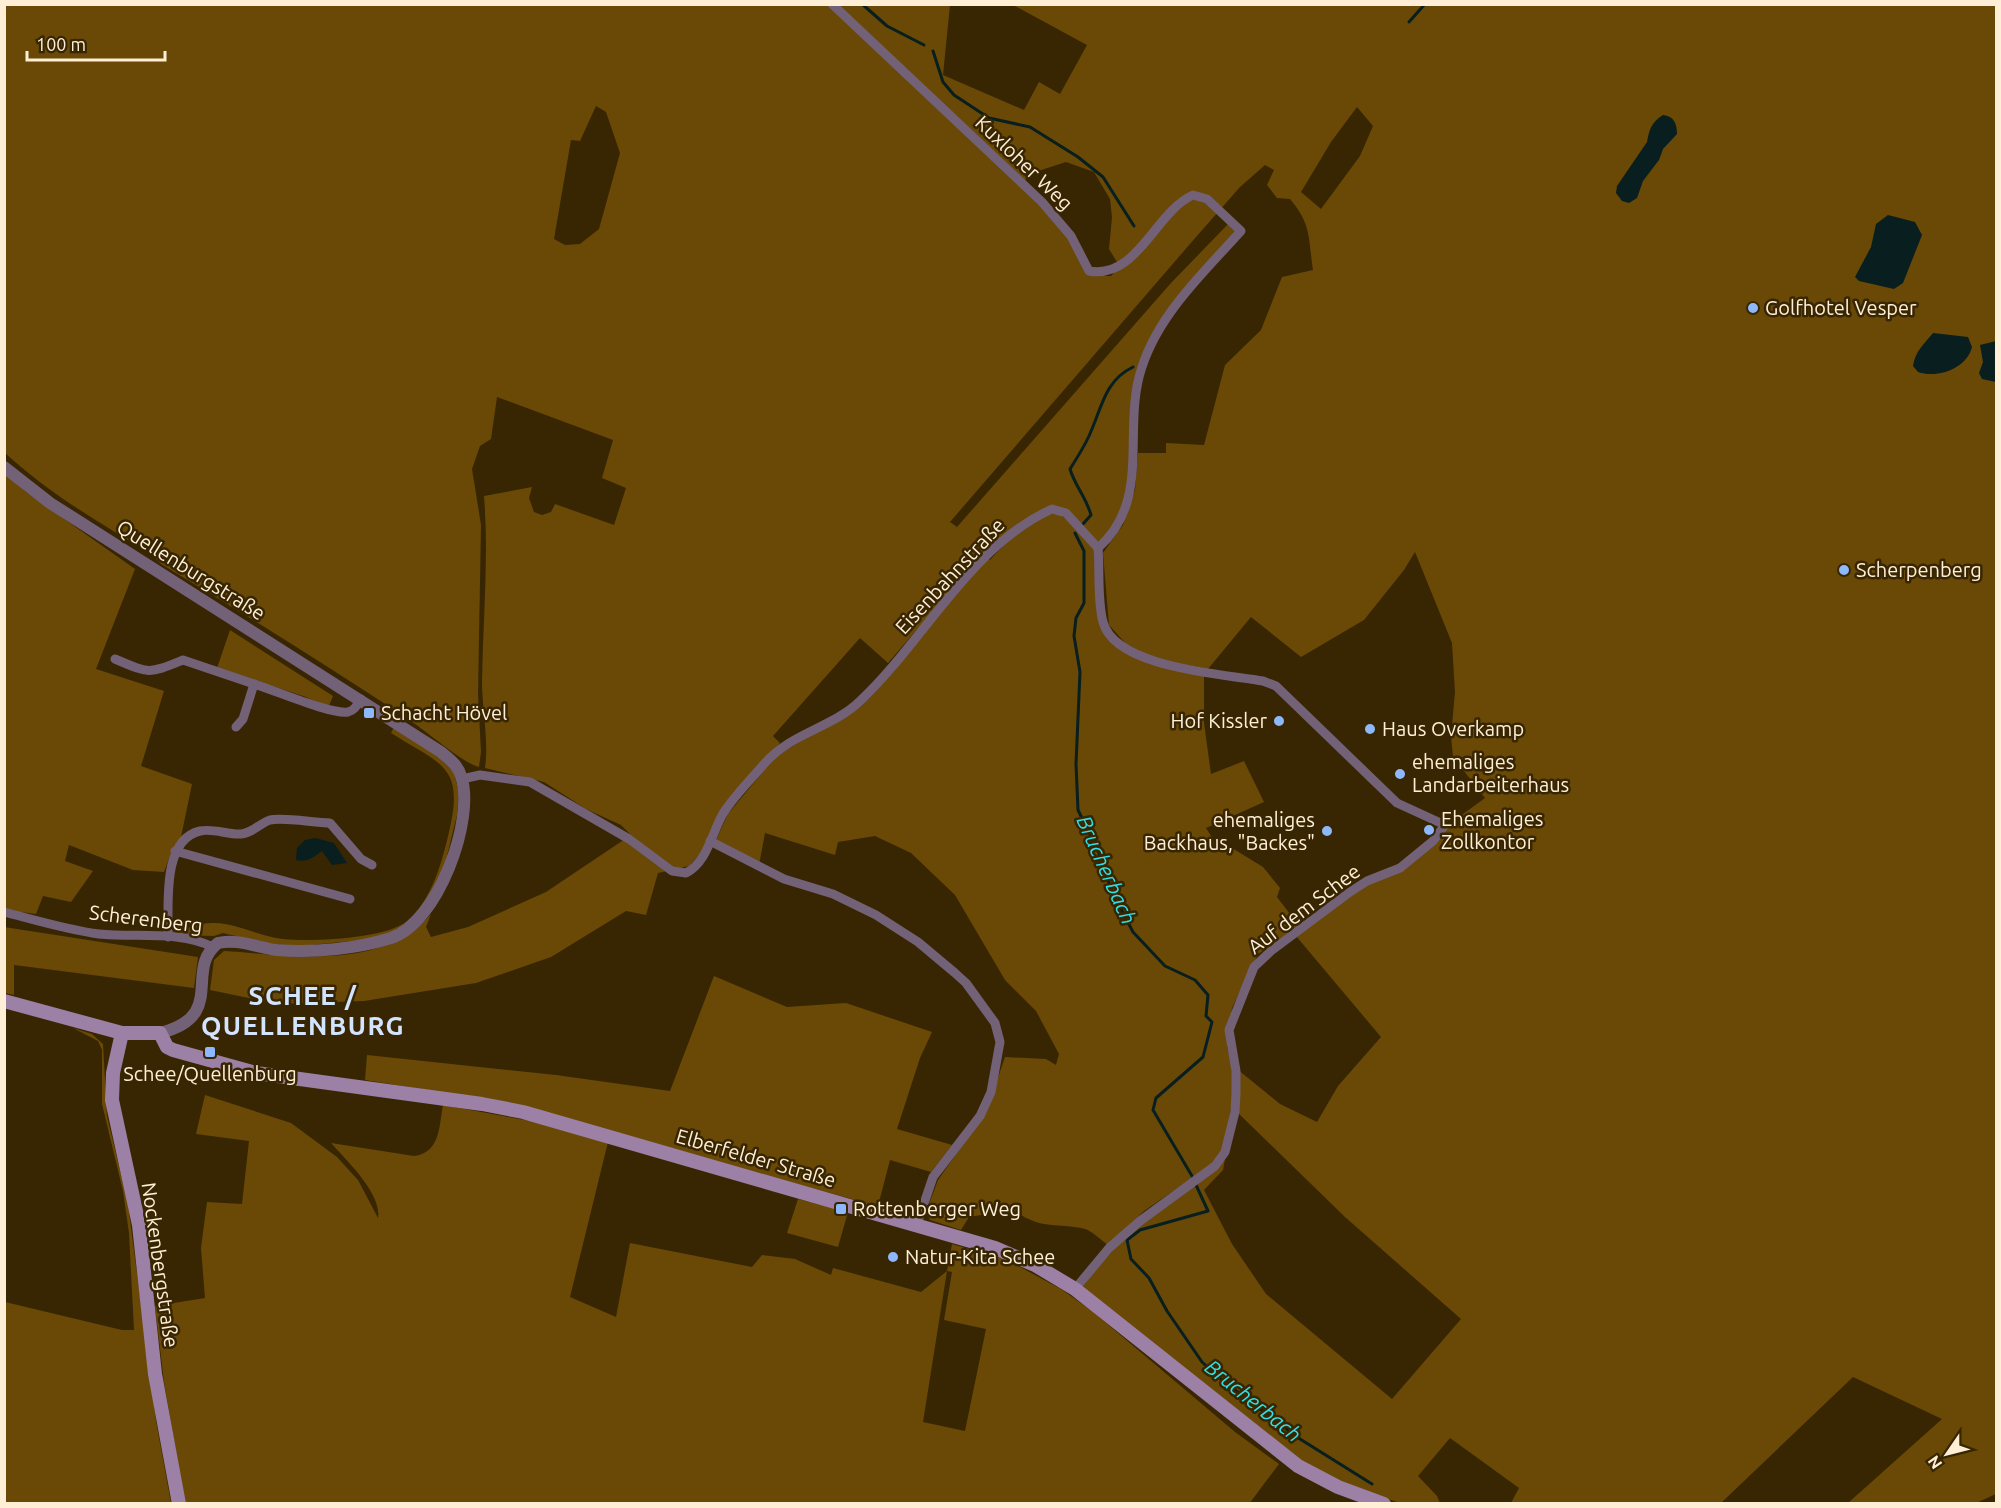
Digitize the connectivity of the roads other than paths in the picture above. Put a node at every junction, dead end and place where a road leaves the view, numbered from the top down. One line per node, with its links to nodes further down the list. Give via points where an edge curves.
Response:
1 (832, 4): 3 (street, Kuxloher Weg, via 1042,202 1071,236 1089,271 1101,273 1120,266 1176,205 1193,195 1207,199 1241,231 1160,326 1148,351 1139,376 1131,490 1120,524)
2 (4, 467): 6 (street, Quellenburgstraße, via 50,503)
3 (1098, 548): 9 (street, Eisenbahnstraße, via 1066,513 1052,509 1020,526 975,569 860,701 772,755 724,811); 20 (street, Auf dem Schee, via 1103,622 1116,641 1134,654 1156,661 1276,686 1397,803 1445,825 1433,841 1400,868 1350,892 1254,967 1229,1029 1236,1093 1225,1152 1215,1166 1109,1248)
4 (115, 659): 5 (street, via 147,672 183,660)
5 (254, 684): 6 (street, via 306,700 327,711 348,712); 7 (street, via 243,719)
6 (361, 699): 8 (street, Quellenburgstraße, via 441,752 454,764)
7 (236, 727)
8 (463, 785): 9 (street, via 480,775 530,782 629,839 672,872 692,870); 15 (street, via 459,832 447,873 428,909 403,933 368,944 311,950 278,950 229,941)
9 (710, 841): 19 (street, via 784,879 833,894 893,926 966,983 995,1023 1000,1042 991,1092 980,1116 933,1177)
10 (176, 851): 11 (street, via 180,842 200,831 241,834 270,820 330,824 361,859); 12 (street); 14 (street, via 171,872)
11 (372, 865)
12 (350, 899)
13 (4, 912): 14 (street, Scherenberg, via 97,934)
14 (168, 937): 15 (street, Scherenberg)
15 (213, 947): 18 (street, via 206,959 200,1003 190,1020)
16 (4, 1001): 17 (main road)
17 (123, 1033): 18 (main road); 21 (main road, Nockenbergstraße, via 114,1065 112,1100 139,1225 154,1374)
18 (160, 1033): 19 (main road, Elberfelder Straße, via 173,1050 245,1070 522,1112)
19 (917, 1224): 20 (main road, Elberfelder Straße, via 1009,1253)
20 (1075, 1289): 22 (main road, Elberfelder Straße, via 1298,1466 1338,1487)
21 (179, 1503)
22 (1384, 1503)

